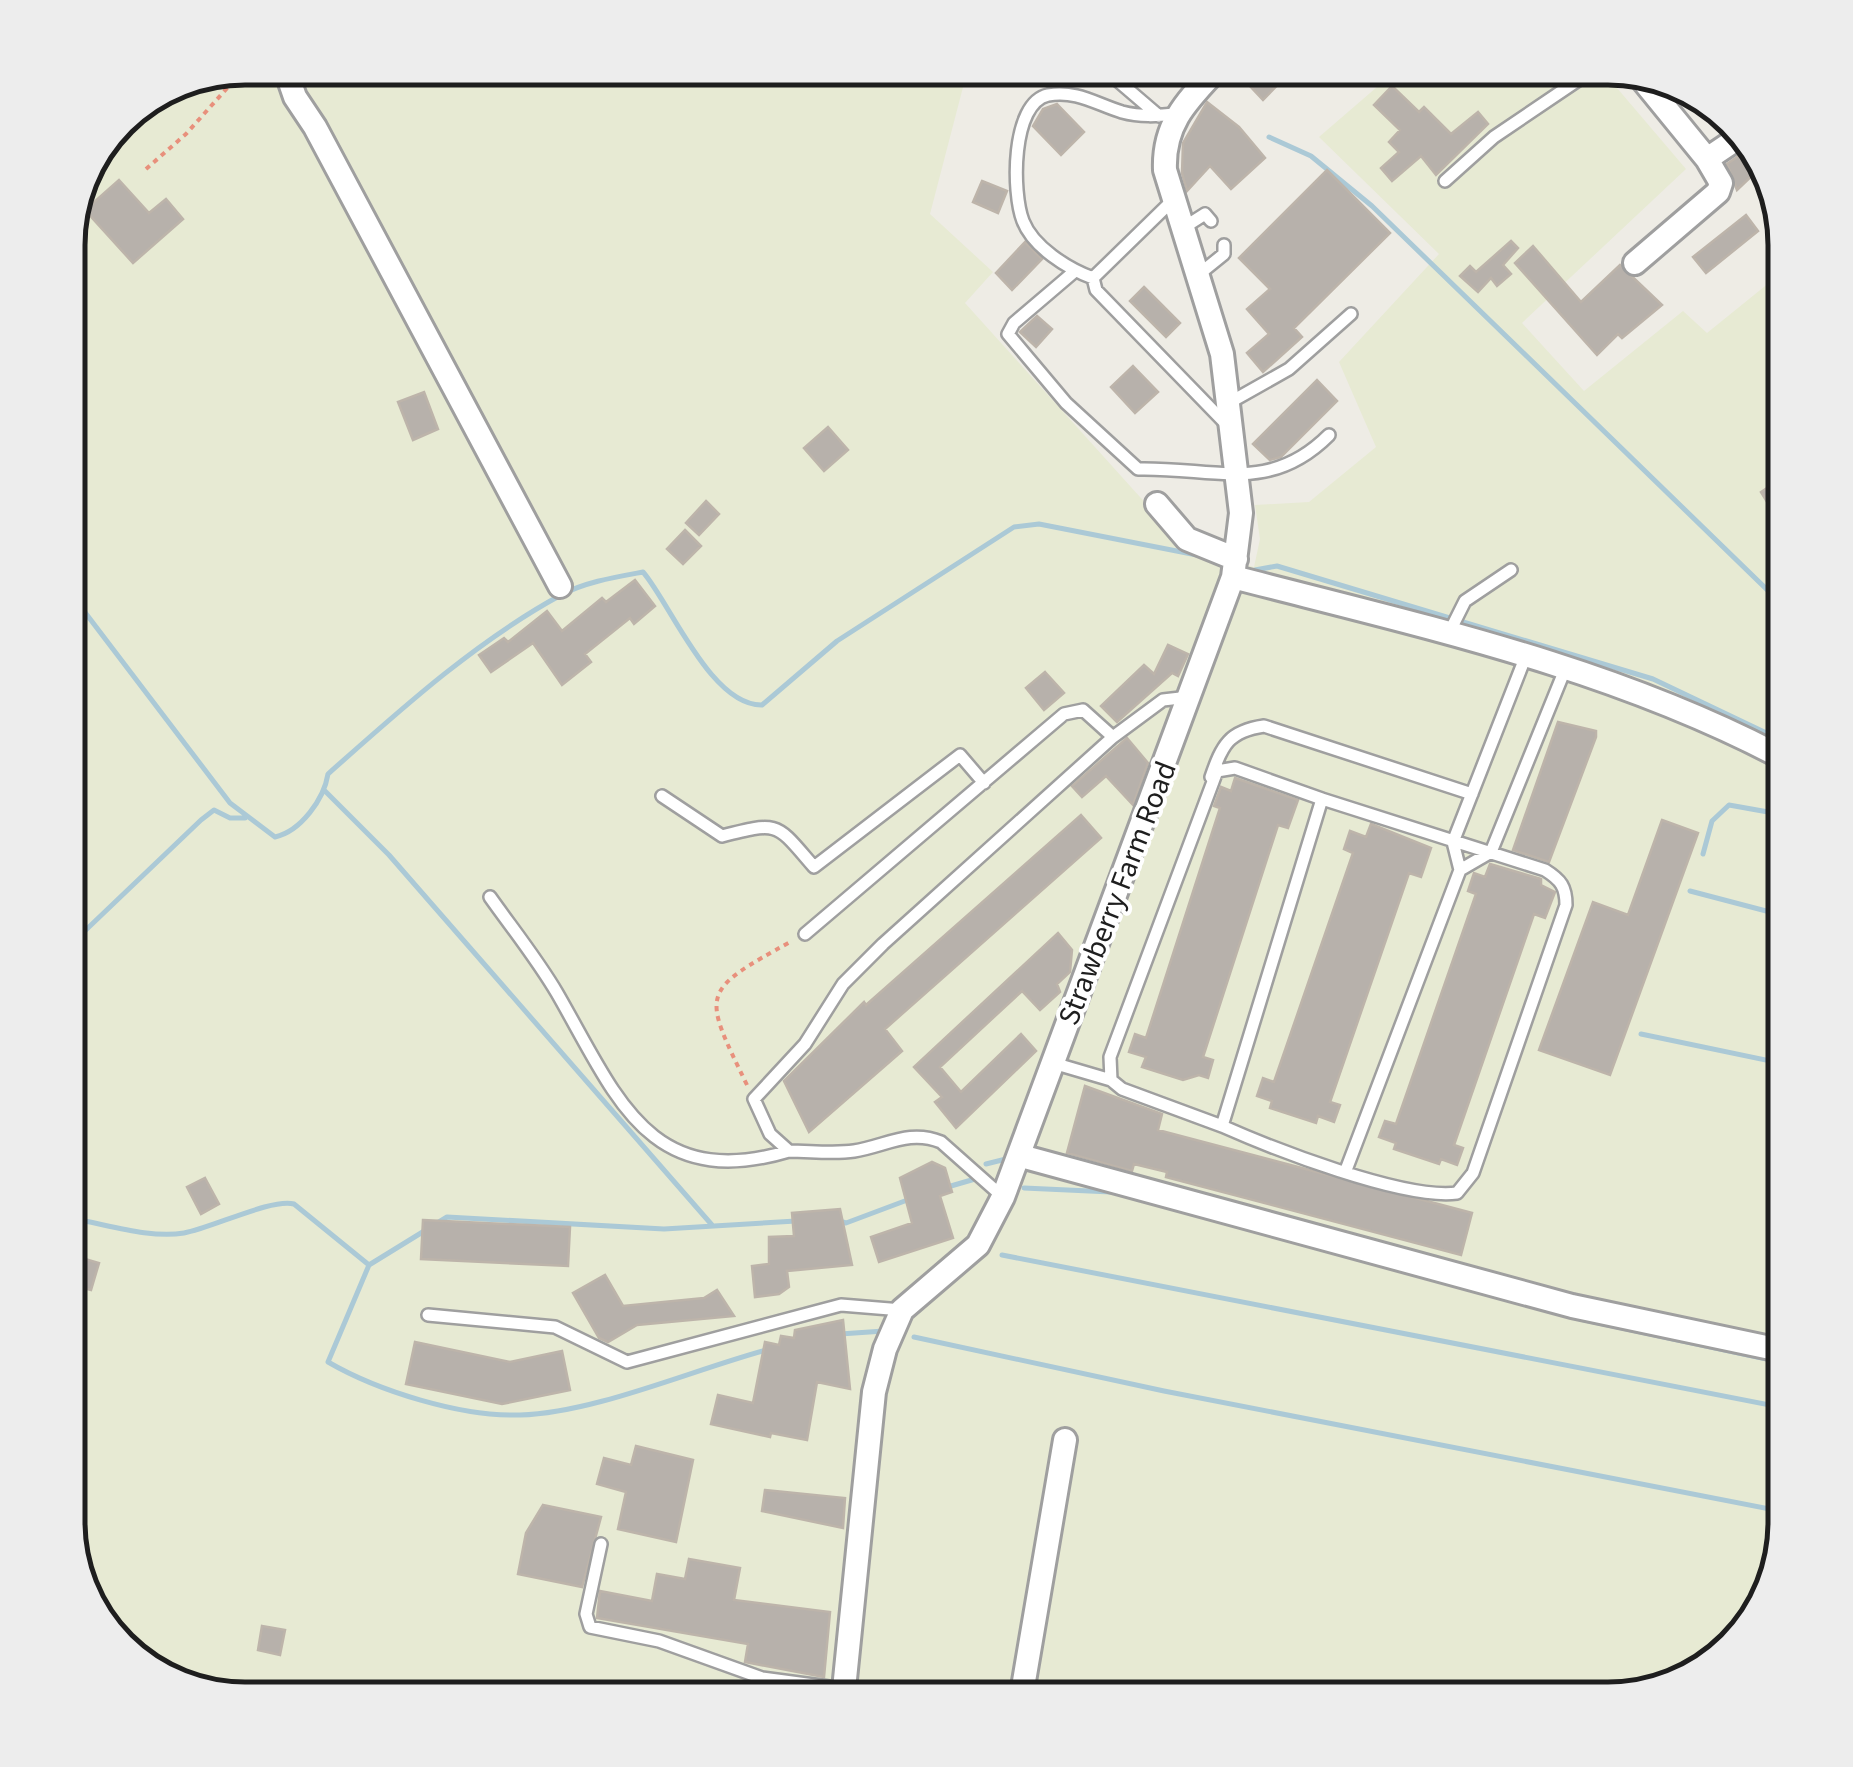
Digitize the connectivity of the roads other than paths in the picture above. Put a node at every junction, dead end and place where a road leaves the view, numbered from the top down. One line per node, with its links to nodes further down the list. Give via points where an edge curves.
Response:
1 (291, 85): 26 (street)
2 (1126, 85): 6 (lane)
3 (1200, 85): 6 (street)
4 (1571, 85): 9 (lane, via 1494,137)
5 (1652, 92): 8 (street)
6 (1167, 115): 10 (street, Strawberry Farm Road, via 1164,148); 15 (lane, via 1120,112 1075,94 1044,96 1030,108 1016,176 1023,221)
7 (1730, 143): 8 (street)
8 (1707, 159): 14 (street, via 1721,183 1718,192)
9 (1445, 182)
10 (1173, 200): 12 (street, Strawberry Farm Road); 17 (lane)
11 (1211, 221): 12 (lane, via 1196,216)
12 (1182, 228): 16 (street, Strawberry Farm Road)
13 (1224, 246): 16 (lane, via 1224,254)
14 (1635, 263)
15 (1075, 272): 17 (lane); 22 (lane, via 1014,323 1012,344 1138,468)
16 (1198, 275): 19 (street, Strawberry Farm Road, via 1222,354)
17 (1093, 278): 20 (lane, via 1096,290)
18 (1351, 314): 19 (lane, via 1289,368)
19 (1227, 404): 20 (street, Strawberry Farm Road)
20 (1230, 430): 22 (street, Strawberry Farm Road)
21 (1330, 435): 22 (lane, via 1307,457 1279,470)
22 (1238, 477): 24 (street, Strawberry Farm Road)
23 (1157, 504): 24 (street, via 1187,539)
24 (1235, 568): 27 (street); 30 (street, Strawberry Farm Road)
25 (1511, 570): 27 (lane, via 1465,601)
26 (560, 586)
27 (1454, 624): 28 (street)
28 (1527, 653): 29 (street); 35 (lane)
29 (1566, 667): 32 (street); 39 (lane)
30 (1193, 696): 31 (lane, via 1163,700); 43 (street, Strawberry Farm Road)
31 (1113, 737): 34 (lane, via 1082,710 1064,714); 46 (lane, via 843,984 806,1044 754,1099 770,1134)
32 (1768, 750)
33 (1210, 781): 35 (lane, via 1223,743 1240,730 1264,726); 37 (lane, via 1224,768 1235,768); 44 (lane, via 1110,1057)
34 (984, 783): 36 (lane, via 960,754 814,867 781,829 762,826 722,836); 42 (lane)
35 (1472, 794): 38 (lane)
36 (662, 796)
37 (1322, 798): 38 (lane); 45 (lane)
38 (1453, 842): 39 (lane); 40 (lane)
39 (1491, 852): 40 (lane); 48 (lane, via 1560,879 1566,905 1473,1173 1457,1192 1438,1195)
40 (1460, 870): 48 (lane)
41 (490, 897): 46 (lane, via 641,1128 687,1157 746,1164)
42 (805, 934)
43 (1053, 1063): 44 (lane); 47 (street, Strawberry Farm Road)
44 (1111, 1080): 45 (lane)
45 (1222, 1126): 48 (lane)
46 (789, 1151): 49 (lane, via 853,1152 894,1139 930,1138)
47 (1022, 1156): 49 (street, Strawberry Farm Road); 52 (street, via 1572,1306)
48 (1346, 1170)
49 (1003, 1198): 50 (street, Strawberry Farm Road, via 978,1245)
50 (902, 1310): 51 (lane, via 841,1306 627,1362 555,1327); 56 (street, Strawberry Farm Road, via 874,1392)
51 (428, 1315)
52 (1768, 1347)
53 (1065, 1440): 57 (street)
54 (601, 1544): 55 (lane, via 586,1614 590,1627 659,1641)
55 (782, 1682)
56 (845, 1682)
57 (1024, 1682)

